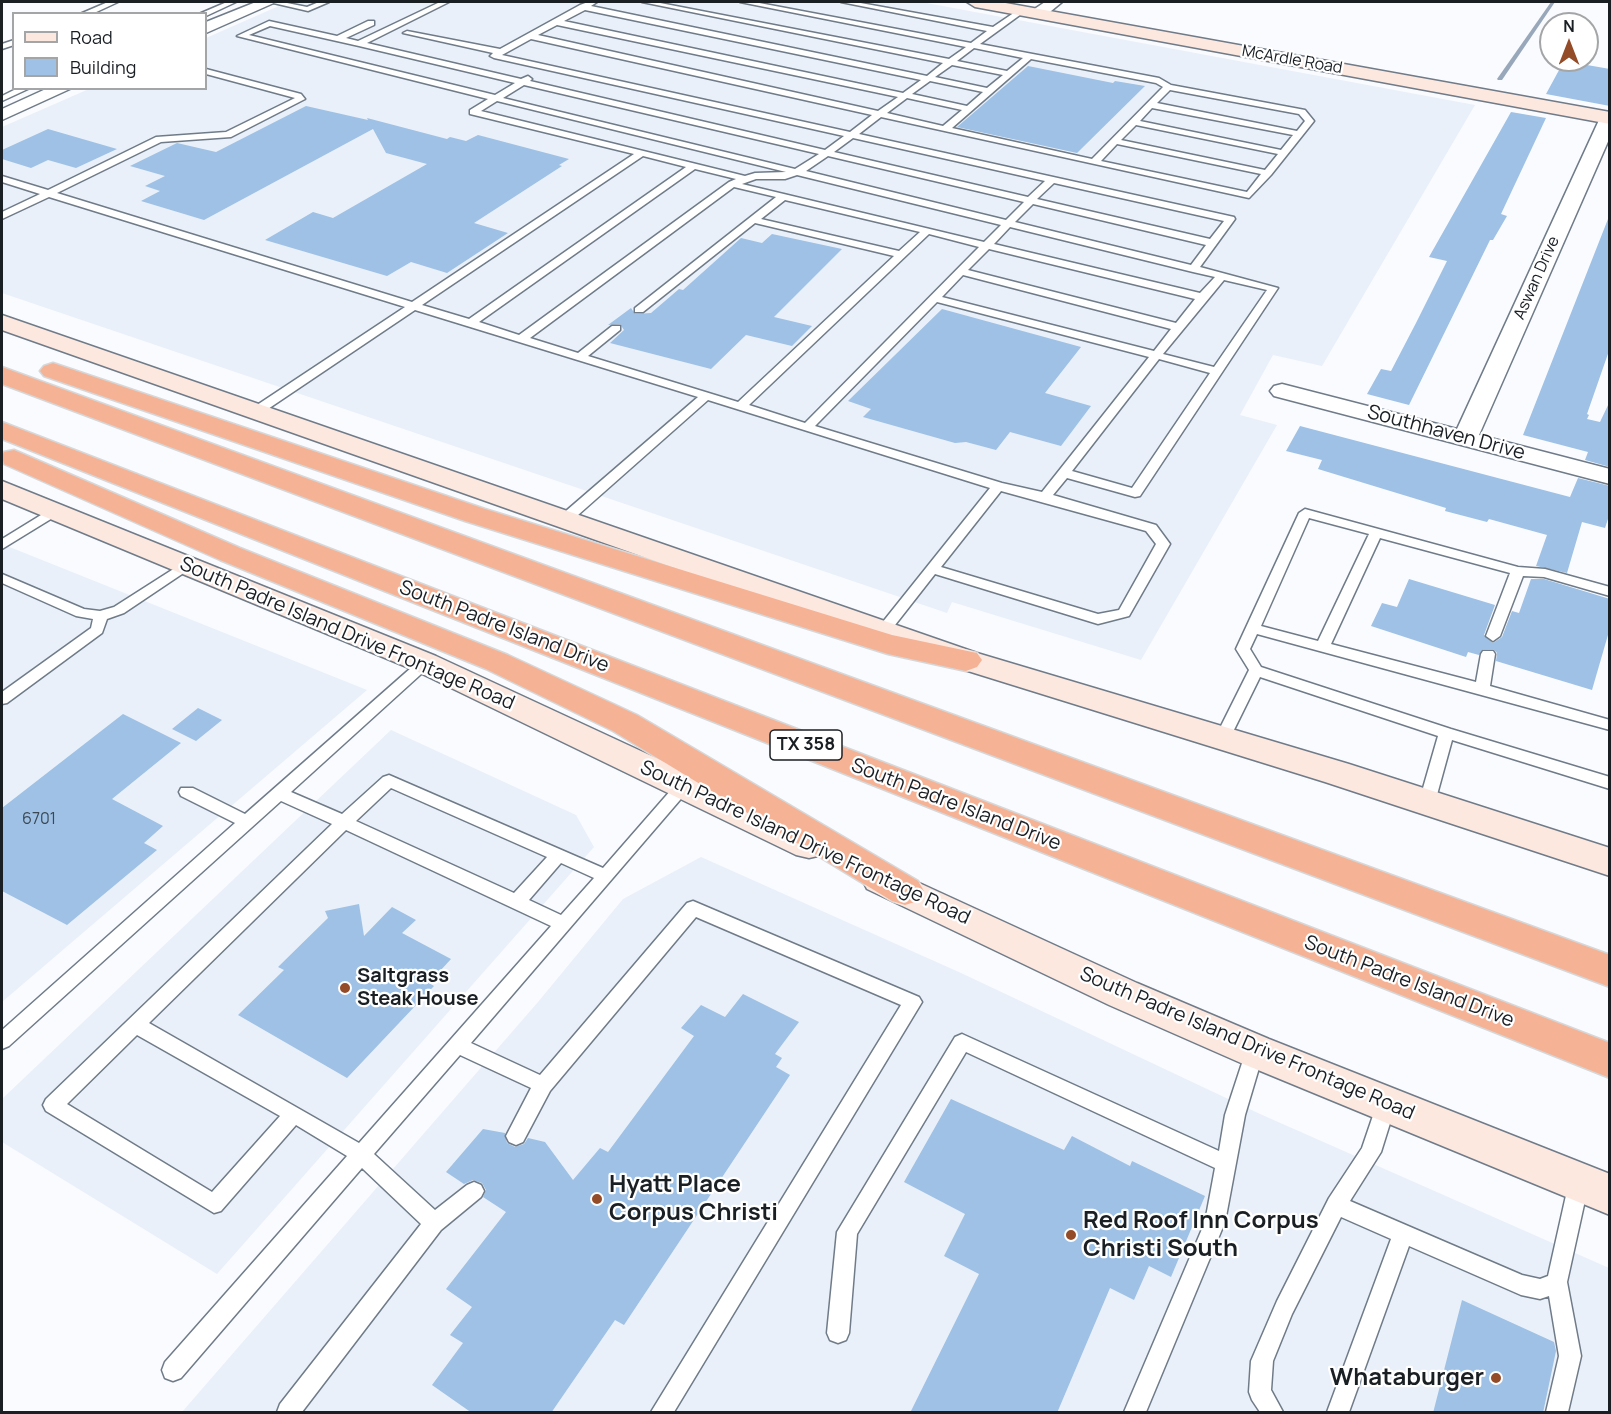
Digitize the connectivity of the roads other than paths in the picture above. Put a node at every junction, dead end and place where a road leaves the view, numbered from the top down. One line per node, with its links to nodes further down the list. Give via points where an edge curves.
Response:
1 (114, 2): 15 (lane)
2 (232, 2): 16 (lane)
3 (268, 2): 22 (street)
4 (273, 2): 14 (lane)
5 (325, 2): 14 (lane)
6 (445, 2): 23 (lane)
7 (593, 2): 13 (lane)
8 (646, 2): 32 (lane)
9 (744, 2): 29 (lane)
10 (845, 2): 24 (lane)
11 (975, 2): 17 (main road, McArdle Road)
12 (1054, 2): 17 (street)
13 (583, 7): 20 (lane); 36 (lane)
14 (308, 9): 18 (lane)
15 (89, 12)
16 (207, 12)
17 (1030, 12): 24 (lane); 49 (main road, McArdle Road)
18 (327, 13)
19 (361, 21): 21 (lane)
20 (556, 22): 26 (lane); 42 (lane)
21 (371, 23): 23 (lane); 27 (lane)
22 (207, 28)
23 (392, 28): 28 (lane)
24 (995, 30): 29 (lane)
25 (407, 33): 30 (lane)
26 (529, 36): 30 (lane); 47 (lane)
27 (338, 39): 28 (lane); 43 (lane, via 269,23 241,36)
28 (359, 44): 37 (lane)
29 (973, 46): 31 (lane); 32 (lane)
30 (501, 52): 33 (lane, via 494,56)
31 (1030, 56): 35 (lane); 38 (lane, via 1159,81)
32 (951, 62): 35 (lane); 36 (lane)
33 (549, 67): 37 (lane); 52 (lane)
34 (207, 72): 66 (lane, via 301,99 228,135 159,139)
35 (1010, 74): 41 (lane)
36 (928, 78): 41 (lane); 42 (lane)
37 (524, 81): 43 (lane); 55 (lane)
38 (1168, 87): 45 (lane); 53 (lane, via 1302,112 1310,121)
39 (22, 90): 44 (lane)
40 (59, 90): 48 (street)
41 (989, 91): 46 (lane)
42 (905, 95): 46 (lane); 47 (lane)
43 (496, 98): 56 (lane, via 473,112); 60 (lane)
44 (2, 99)
45 (1151, 105): 50 (lane); 53 (lane)
46 (969, 109): 51 (lane)
47 (879, 114): 51 (lane); 52 (lane)
48 (2, 115)
49 (1609, 118): 99 (street, Aswan Drive)
50 (1134, 122): 54 (lane); 57 (lane)
51 (945, 129): 58 (lane)
52 (854, 133): 55 (lane); 63 (lane)
53 (1300, 134): 57 (lane)
54 (1115, 141): 58 (lane); 61 (lane)
55 (828, 152): 60 (lane); 68 (lane)
56 (642, 153): 59 (lane); 81 (lane)
57 (1284, 153): 61 (lane)
58 (1094, 162): 61 (lane, via 1249,195)
59 (694, 166): 62 (lane); 84 (lane)
60 (798, 172): 62 (lane); 71 (lane)
61 (1268, 173)
62 (742, 178): 65 (lane)
63 (1053, 178): 68 (lane); 73 (lane, via 1230,219)
64 (2, 179): 66 (lane)
65 (732, 184): 67 (lane); 87 (lane)
66 (49, 193): 69 (lane); 81 (lane)
67 (784, 196): 70 (lane); 72 (lane)
68 (1032, 201): 71 (lane); 73 (lane)
69 (2, 216)
70 (754, 220): 75 (lane); 82 (lane)
71 (1008, 223): 74 (lane); 76 (lane)
72 (927, 231): 74 (lane); 75 (lane)
73 (1212, 243): 76 (lane)
74 (986, 245): 77 (lane); 79 (lane)
75 (901, 255): 95 (lane)
76 (1193, 269): 78 (lane)
77 (960, 271): 80 (lane); 85 (lane)
78 (1222, 276): 79 (lane); 91 (lane, via 1273,288)
79 (1202, 297): 85 (lane)
80 (934, 298): 89 (lane); 97 (lane)
81 (415, 306): 84 (lane); 96 (lane)
82 (639, 310)
83 (2, 322): 96 (main road)
84 (471, 323): 87 (lane)
85 (1178, 327): 89 (lane)
86 (616, 328): 90 (lane)
87 (521, 339): 90 (lane)
88 (2, 353): 121 (highway, via 475,515 888,644)
89 (1156, 355): 91 (lane); 101 (lane)
90 (580, 357): 94 (lane)
91 (1217, 371): 101 (lane, via 1136,493)
92 (2, 375): 142 (highway)
93 (1282, 390): 99 (street, Southhaven Drive)
94 (706, 396): 95 (lane); 107 (lane)
95 (741, 406): 97 (lane)
96 (255, 412): 107 (main road)
97 (807, 427): 103 (lane)
98 (2, 430): 147 (highway, South Padre Island Drive / TX 358)
99 (1465, 438): 102 (street, Southhaven Drive)
100 (2, 451): 139 (highway, via 230,555 497,662 625,723)
101 (1064, 473): 105 (lane)
102 (1610, 477)
103 (998, 486): 105 (lane); 111 (lane)
104 (2, 489): 106 (main road, South Padre Island Drive Frontage Road)
105 (1046, 497): 111 (lane, via 1151,528 1163,544 1124,613 1098,619)
106 (54, 510): 109 (lane); 110 (main road, South Padre Island Drive Frontage Road)
107 (564, 520): 117 (main road)
108 (1376, 533): 112 (lane); 116 (lane, via 1305,513); 119 (lane)
109 (2, 545)
110 (186, 565): 115 (lane, via 119,610); 122 (main road, South Padre Island Drive Frontage Road)
111 (934, 569): 117 (lane)
112 (1518, 571): 114 (lane, via 1545,573); 118 (lane)
113 (2, 578): 115 (lane, via 81,613)
114 (1610, 592)
115 (101, 616): 125 (lane, via 97,630)
116 (1252, 628): 119 (lane); 123 (lane, via 1243,649)
117 (882, 631): 121 (main road)
118 (1493, 636)
119 (1323, 648): 124 (lane)
120 (1488, 654): 124 (lane)
121 (966, 660): 128 (main road)
122 (425, 663): 130 (main road, South Padre Island Drive Frontage Road); 132 (lane)
123 (1256, 670): 127 (lane); 128 (lane)
124 (1482, 689): 126 (lane)
125 (2, 699)
126 (1610, 725)
127 (1446, 733): 129 (lane); 133 (lane)
128 (1223, 738): 133 (main road)
129 (1610, 783)
130 (684, 786): 138 (lane); 139 (main road, South Padre Island Drive Frontage Road)
131 (187, 792): 134 (lane)
132 (279, 793): 134 (lane); 135 (lane)
133 (1427, 802): 137 (main road)
134 (246, 822): 144 (lane)
135 (344, 822): 136 (lane, via 389,781); 140 (lane); 143 (lane)
136 (558, 855): 138 (lane); 140 (lane)
137 (1610, 862)
138 (605, 876): 141 (lane)
139 (905, 891): 146 (main road, South Padre Island Drive Frontage Road, via 1123,994)
140 (517, 902): 141 (lane)
141 (563, 924): 145 (lane)
142 (1610, 971)
143 (136, 1025): 150 (lane); 150 (lane, via 53,1105 214,1203)
144 (2, 1041)
145 (457, 1045): 148 (lane); 152 (lane)
146 (1255, 1051): 149 (main road, South Padre Island Drive Frontage Road); 153 (lane, via 1234,1115)
147 (1610, 1061)
148 (543, 1085): 151 (lane); 163 (lane, via 693,908 913,1002)
149 (1386, 1104): 154 (main road, South Padre Island Drive Frontage Road); 156 (lane, via 1371,1152)
150 (294, 1114): 152 (lane)
151 (516, 1136)
152 (362, 1155): 157 (lane); 161 (lane)
153 (1227, 1164): 160 (lane, via 962,1042 847,1232); 164 (lane, via 1215,1222)
154 (1599, 1190): 159 (lane)
155 (474, 1191): 157 (lane)
156 (1336, 1205): 158 (lane); 165 (lane, via 1262,1361 1260,1392)
157 (434, 1222): 162 (lane)
158 (1403, 1234): 159 (lane, via 1521,1285 1540,1289); 166 (lane)
159 (1557, 1282): 167 (lane, via 1570,1356)
160 (838, 1333)
161 (173, 1370)
162 (288, 1413)
163 (663, 1413)
164 (1135, 1413)
165 (1272, 1413)
166 (1338, 1413)
167 (1557, 1413)

